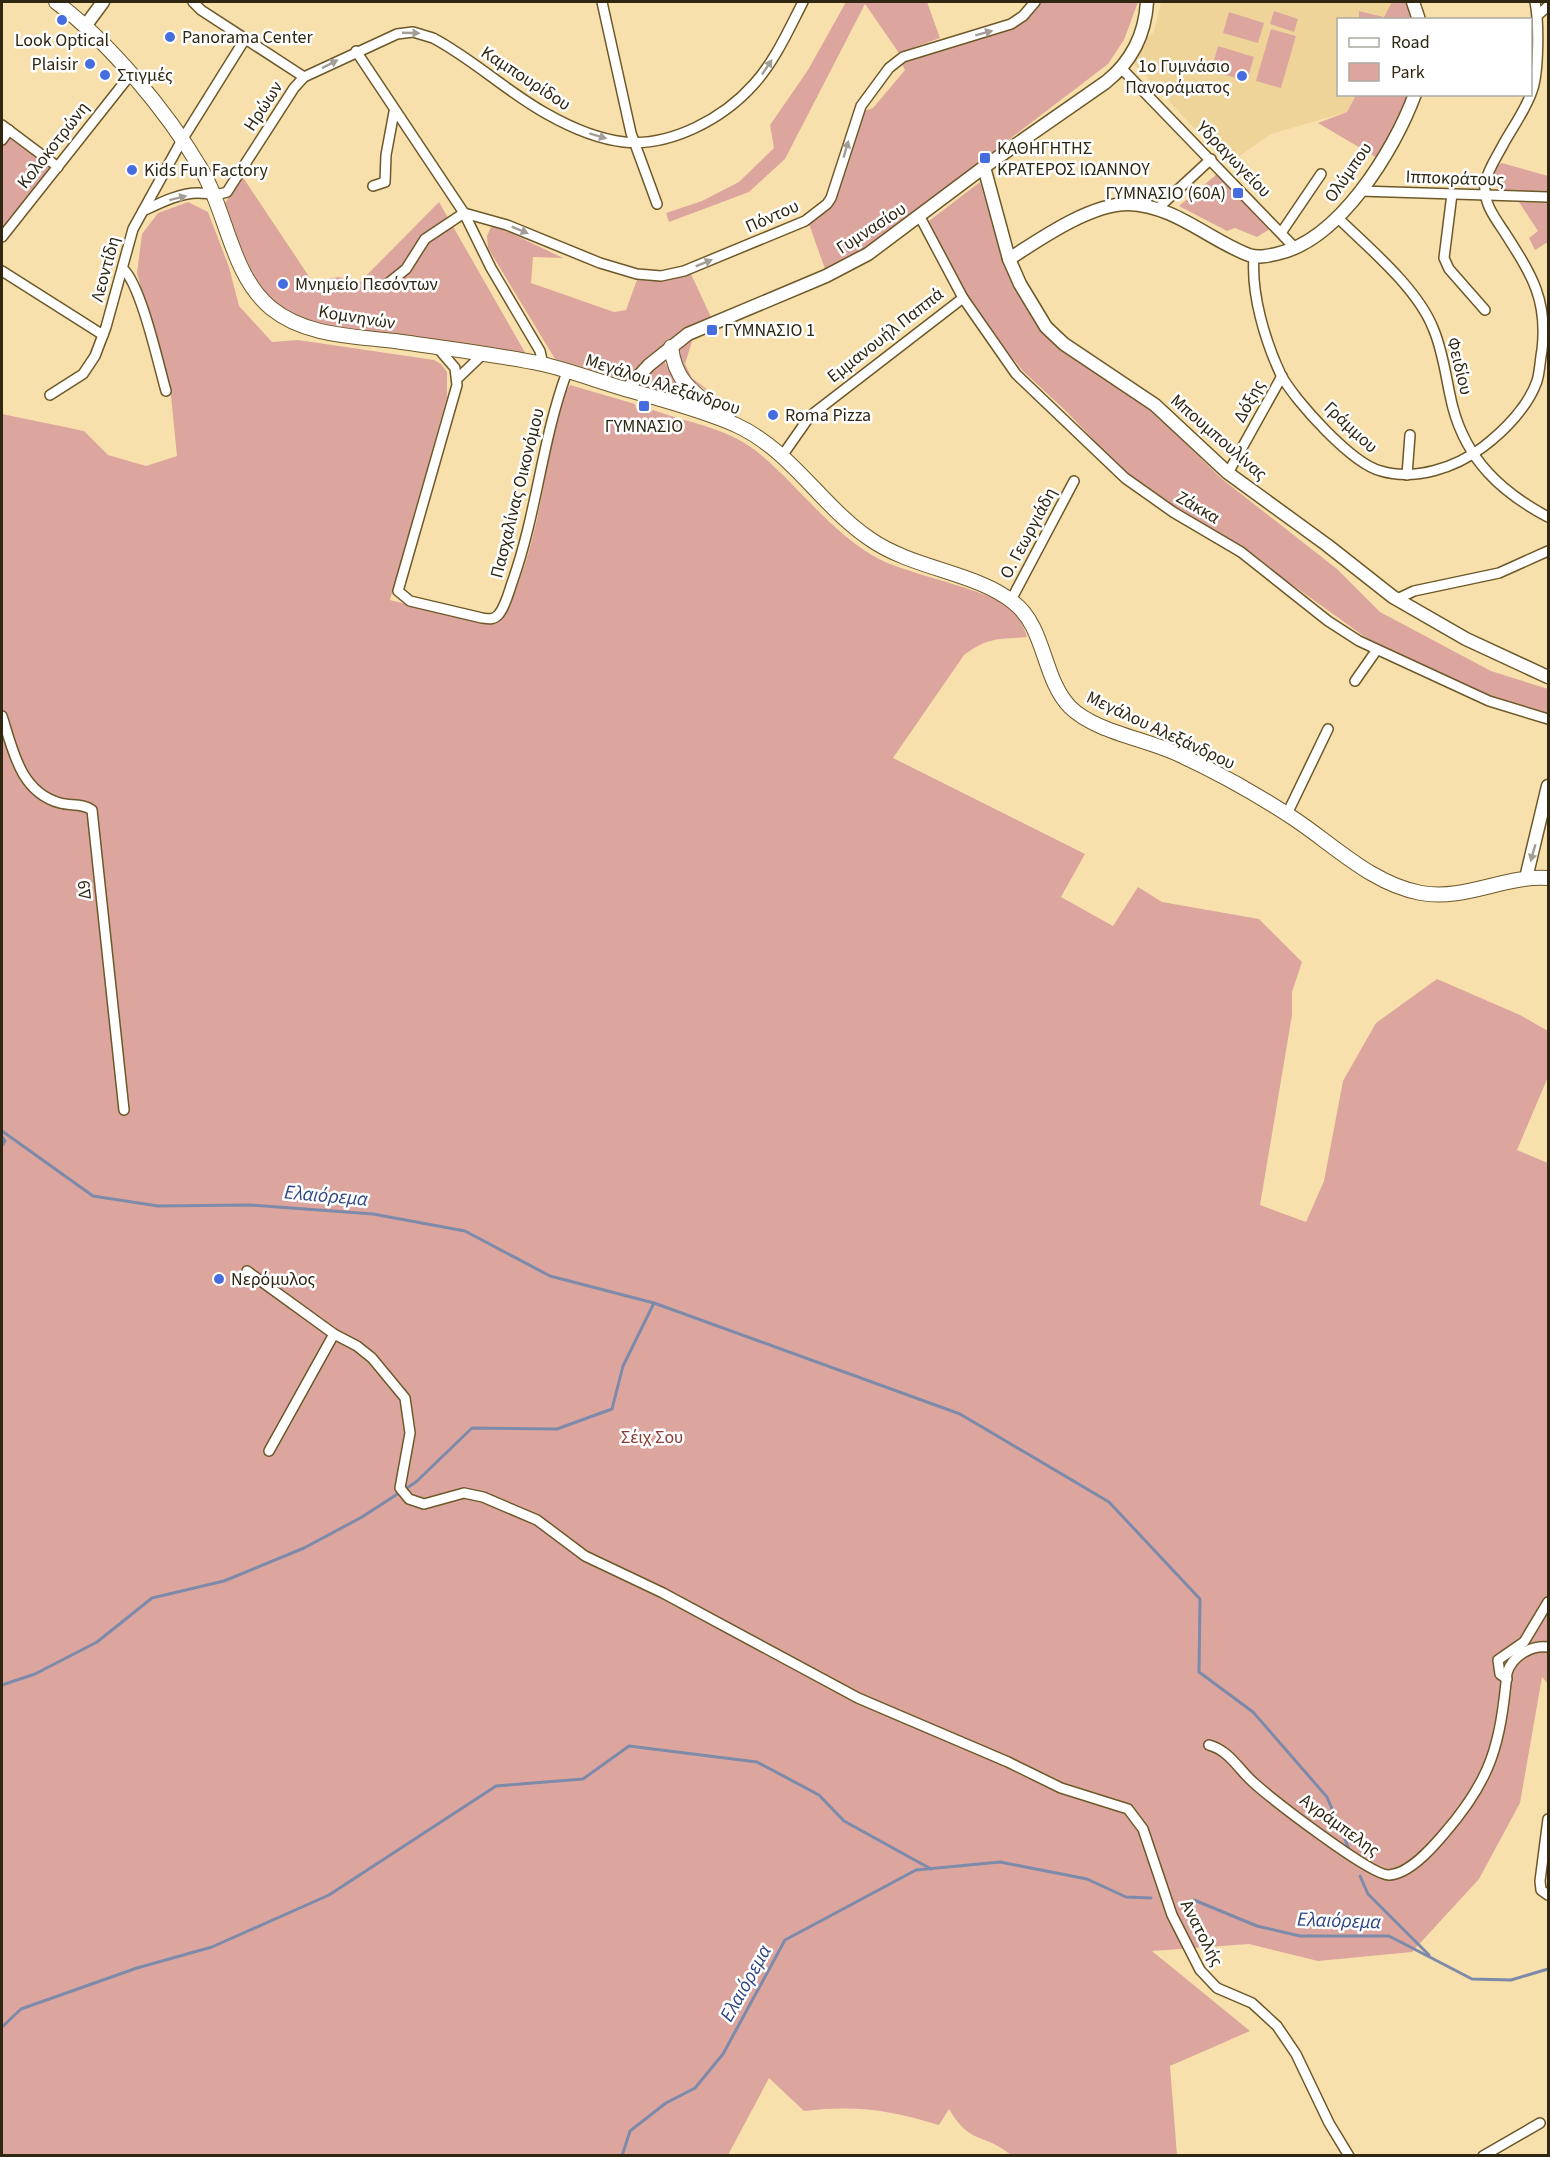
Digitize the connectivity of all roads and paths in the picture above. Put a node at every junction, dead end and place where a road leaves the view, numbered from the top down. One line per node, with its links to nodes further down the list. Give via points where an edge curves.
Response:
1 (56, 2): 13 (main road, Κομνηνών)
2 (103, 2): 13 (street)
3 (193, 2): 14 (street)
4 (602, 2): 26 (street)
5 (803, 2): 26 (street, Καμπουρίδου, one-way to 5, via 669,136 703,123 734,103 765,70)
6 (1035, 2): 40 (street, Πόντου, one-way to 6, via 507,225 627,271 661,276 684,271 805,221 827,204 861,106 903,57 1011,24)
7 (1147, 2): 16 (street, via 1137,46)
8 (1413, 2): 12 (street)
9 (1535, 2): 11 (street)
10 (1548, 6): 11 (street)
11 (1538, 15): 19 (street)
12 (1418, 18)
13 (87, 25): 17 (main road, Κομνηνών)
14 (244, 39): 18 (street); 25 (street, Λεοντίδη)
15 (356, 51): 18 (street, Ηρώων, one-way to 15); 22 (street); 26 (street, Καμπουρίδου, one-way to 26, via 401,33 425,34 549,115 591,134)
16 (1122, 69): 27 (street, Υδραγωγείου); 29 (street, Γυμνασίου)
17 (131, 74): 25 (main road, Κομνηνών); 28 (street, Κολοκοτρώνη)
18 (304, 77): 33 (street, Ηρώων, via 227,192)
19 (1532, 93)
20 (1413, 96): 32 (street, Ολύμπου, via 1401,126)
21 (1530, 96): 35 (street, via 1489,172)
22 (394, 112): 31 (street, via 385,182); 40 (street)
23 (5, 127): 24 (street); 28 (street)
24 (2, 140)
25 (182, 140): 33 (main road, Κομνηνών); 39 (street, Λεοντίδη)
26 (633, 142): 37 (street)
27 (1211, 159): 38 (street); 43 (street, Υδραγωγείου)
28 (58, 167): 44 (street, Κολοκοτρώνη)
29 (984, 167): 41 (street, Γυμνασίου); 47 (street, Μπουμπουλίνας)
30 (1321, 174): 43 (street)
31 (373, 186)
32 (1360, 191): 34 (street, Ιπποκράτους); 42 (street, Ολύμπου)
33 (214, 194): 39 (street, one-way to 33, via 170,199); 54 (main road, Κομνηνών, via 249,282 273,310 305,327 330,333)
34 (1452, 194): 35 (street, Ιπποκράτους); 52 (street, via 1444,258)
35 (1485, 195): 36 (street, Ιπποκράτους); 59 (street, Γράμμου, via 1491,212 1538,289 1544,321)
36 (1548, 197)
37 (657, 204)
38 (1156, 210): 46 (street); 47 (street, via 1126,204 1096,212)
39 (143, 211): 48 (street, Λεοντίδη, via 130,239)
40 (464, 213): 50 (street, via 425,239 406,268); 57 (street, via 540,351)
41 (920, 217): 51 (street, Ζάκκα); 55 (street, Γυμνασίου, via 843,268 710,324)
42 (1338, 218): 45 (street, Ολύμπου); 67 (street, Φειδίου, via 1424,311 1440,348 1461,436)
43 (1281, 233): 45 (street, Υδραγωγείου)
44 (2, 237)
45 (1295, 248): 46 (street, Ολύμπου)
46 (1254, 257): 60 (street, Γράμμου, via 1262,322)
47 (1009, 259): 69 (street, Μπουμπουλίνας, via 1046,327 1064,344 1155,405)
48 (123, 269): 53 (street, Λεοντίδη); 63 (street, via 138,297)
49 (2, 271): 53 (street)
50 (386, 285)
51 (963, 297): 68 (street, Εμμανουήλ Παππά, via 810,416); 76 (street, Ζάκκα, via 1017,374 1125,478 1240,552 1328,621)
52 (1485, 310)
53 (103, 335): 64 (street, Λεοντίδη, via 84,374)
54 (437, 347): 56 (main road, Κομνηνών); 61 (street, via 451,361)
55 (670, 347): 62 (street, Γυμνασίου); 65 (main road, via 680,379)
56 (482, 355): 57 (main road, Κομνηνών); 61 (street)
57 (543, 364): 58 (main road, Κομνηνών)
58 (567, 372): 61 (street, Πασχαλίνας Οικονόμου, via 521,557 502,610 492,619 410,601 398,591); 62 (main road, Μεγάλου Αλεξάνδρου)
59 (1544, 374): 67 (street, Γράμμου, via 1520,410)
60 (1282, 376): 69 (street, Δόξης); 70 (street, Γράμμου, via 1329,434 1359,462 1380,471)
61 (457, 379)
62 (627, 389): 65 (main road, Μεγάλου Αλεξάνδρου)
63 (166, 392)
64 (50, 395)
65 (734, 424): 68 (main road, Μεγάλου Αλεξάνδρου)
66 (1410, 435): 70 (street)
67 (1472, 455): 70 (street, Γράμμου, via 1422,474); 72 (street, Φειδίου, via 1517,498)
68 (782, 456): 75 (main road, Μεγάλου Αλεξάνδρου, via 867,538 914,562 989,588)
69 (1228, 473): 74 (street, Μπουμπουλίνας)
70 (1407, 475)
71 (1074, 481): 75 (street, Ο. Γεωργιάδη)
72 (1548, 517)
73 (1548, 551): 74 (street, via 1498,573 1414,591)
74 (1397, 599): 77 (street, Μπουμπουλίνας, via 1466,639)
75 (1011, 600): 83 (main road, Μεγάλου Αλεξάνδρου, via 1030,621 1058,690 1073,710 1104,727 1180,755)
76 (1376, 651): 78 (street); 80 (street, Ζάκκα, via 1489,701)
77 (1548, 677)
78 (1355, 681)
79 (2, 716): 86 (street, Δ9, via 15,761 31,785 42,796 92,810)
80 (1548, 719)
81 (1328, 729): 83 (street)
82 (1548, 786): 84 (street, one-way to 84)
83 (1287, 814): 84 (main road, Μεγάλου Αλεξάνδρου, via 1370,872 1410,890 1459,893)
84 (1526, 878): 85 (main road, Μεγάλου Αλεξάνδρου)
85 (1548, 878)
86 (124, 1110)
87 (247, 1271): 88 (street)
88 (334, 1334): 89 (street); 97 (street, Ανατολής, via 372,1358 405,1398 410,1433 400,1488 409,1499 424,1504 464,1493 519,1512 537,1520 589,1559 650,1586 858,1698 1061,1788 1120,1805 1137,1818 1146,1834 1172,1915 1195,1962 1216,1988 1251,2003 1277,2026 1296,2054)
89 (269, 1450)
90 (1548, 1602): 92 (street, via 1524,1642 1498,1660 1500,1674)
91 (1548, 1647): 92 (street, Αγράμπελης, via 1535,1647 1517,1658 1509,1666)
92 (1507, 1679): 93 (street, Αγράμπελης, via 1499,1740 1475,1792 1436,1842 1405,1869 1393,1874 1381,1874 1347,1854 1256,1785 1227,1754)
93 (1209, 1745)
94 (1548, 1819): 95 (street, via 1540,1881 1541,1890)
95 (1548, 1895)
96 (1540, 2123): 98 (street)
97 (1349, 2156)
98 (1483, 2156)

